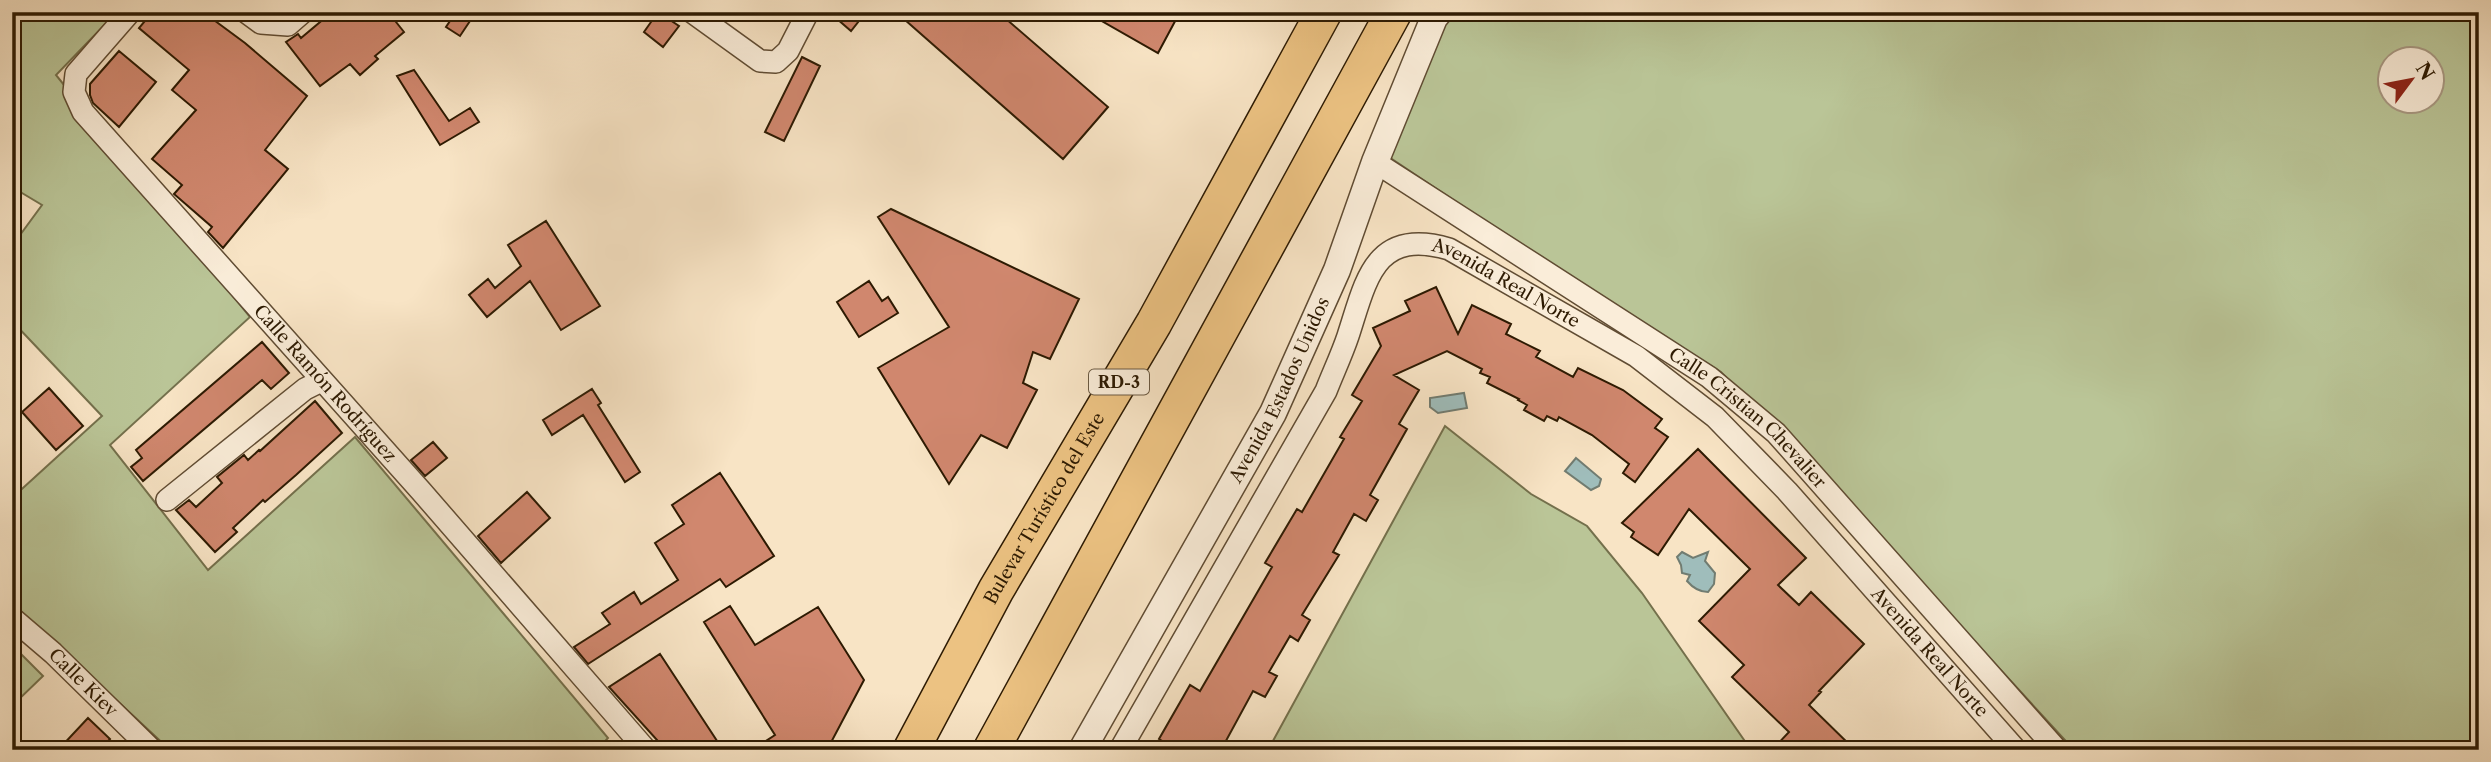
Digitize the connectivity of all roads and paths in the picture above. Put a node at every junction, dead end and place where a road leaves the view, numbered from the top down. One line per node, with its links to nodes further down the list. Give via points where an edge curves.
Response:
1 (130, 12): 10 (street, Calle Ramón Rodríguez, via 76,74 74,92 83,111)
2 (246, 12): 3 (street, via 261,23 288,25)
3 (303, 12)
4 (692, 12): 5 (street, via 761,61 776,62 788,51)
5 (808, 12)
6 (1324, 12): 15 (highway, Bulevar Turístico del Este / RD-3, via 1154,323 996,590)
7 (1394, 12): 16 (highway)
8 (1439, 12): 9 (street, Avenida Estados Unidos)
9 (1375, 162): 17 (street, Avenida Estados Unidos, via 1337,270 1273,413); 20 (street, Calle Cristian Chevalier, via 1709,377 1776,433)
10 (321, 381): 11 (street); 14 (street, Calle Ramón Rodríguez)
11 (167, 500)
12 (12, 618): 13 (street, Calle Kiev)
13 (152, 750)
14 (646, 750)
15 (911, 750)
16 (991, 750)
17 (1082, 750)
18 (1120, 750): 19 (street, Avenida Real Norte, via 1326,391 1367,277 1393,250 1430,244 1449,249 1636,356 1714,417 1787,491)
19 (2016, 750)
20 (2057, 750)

